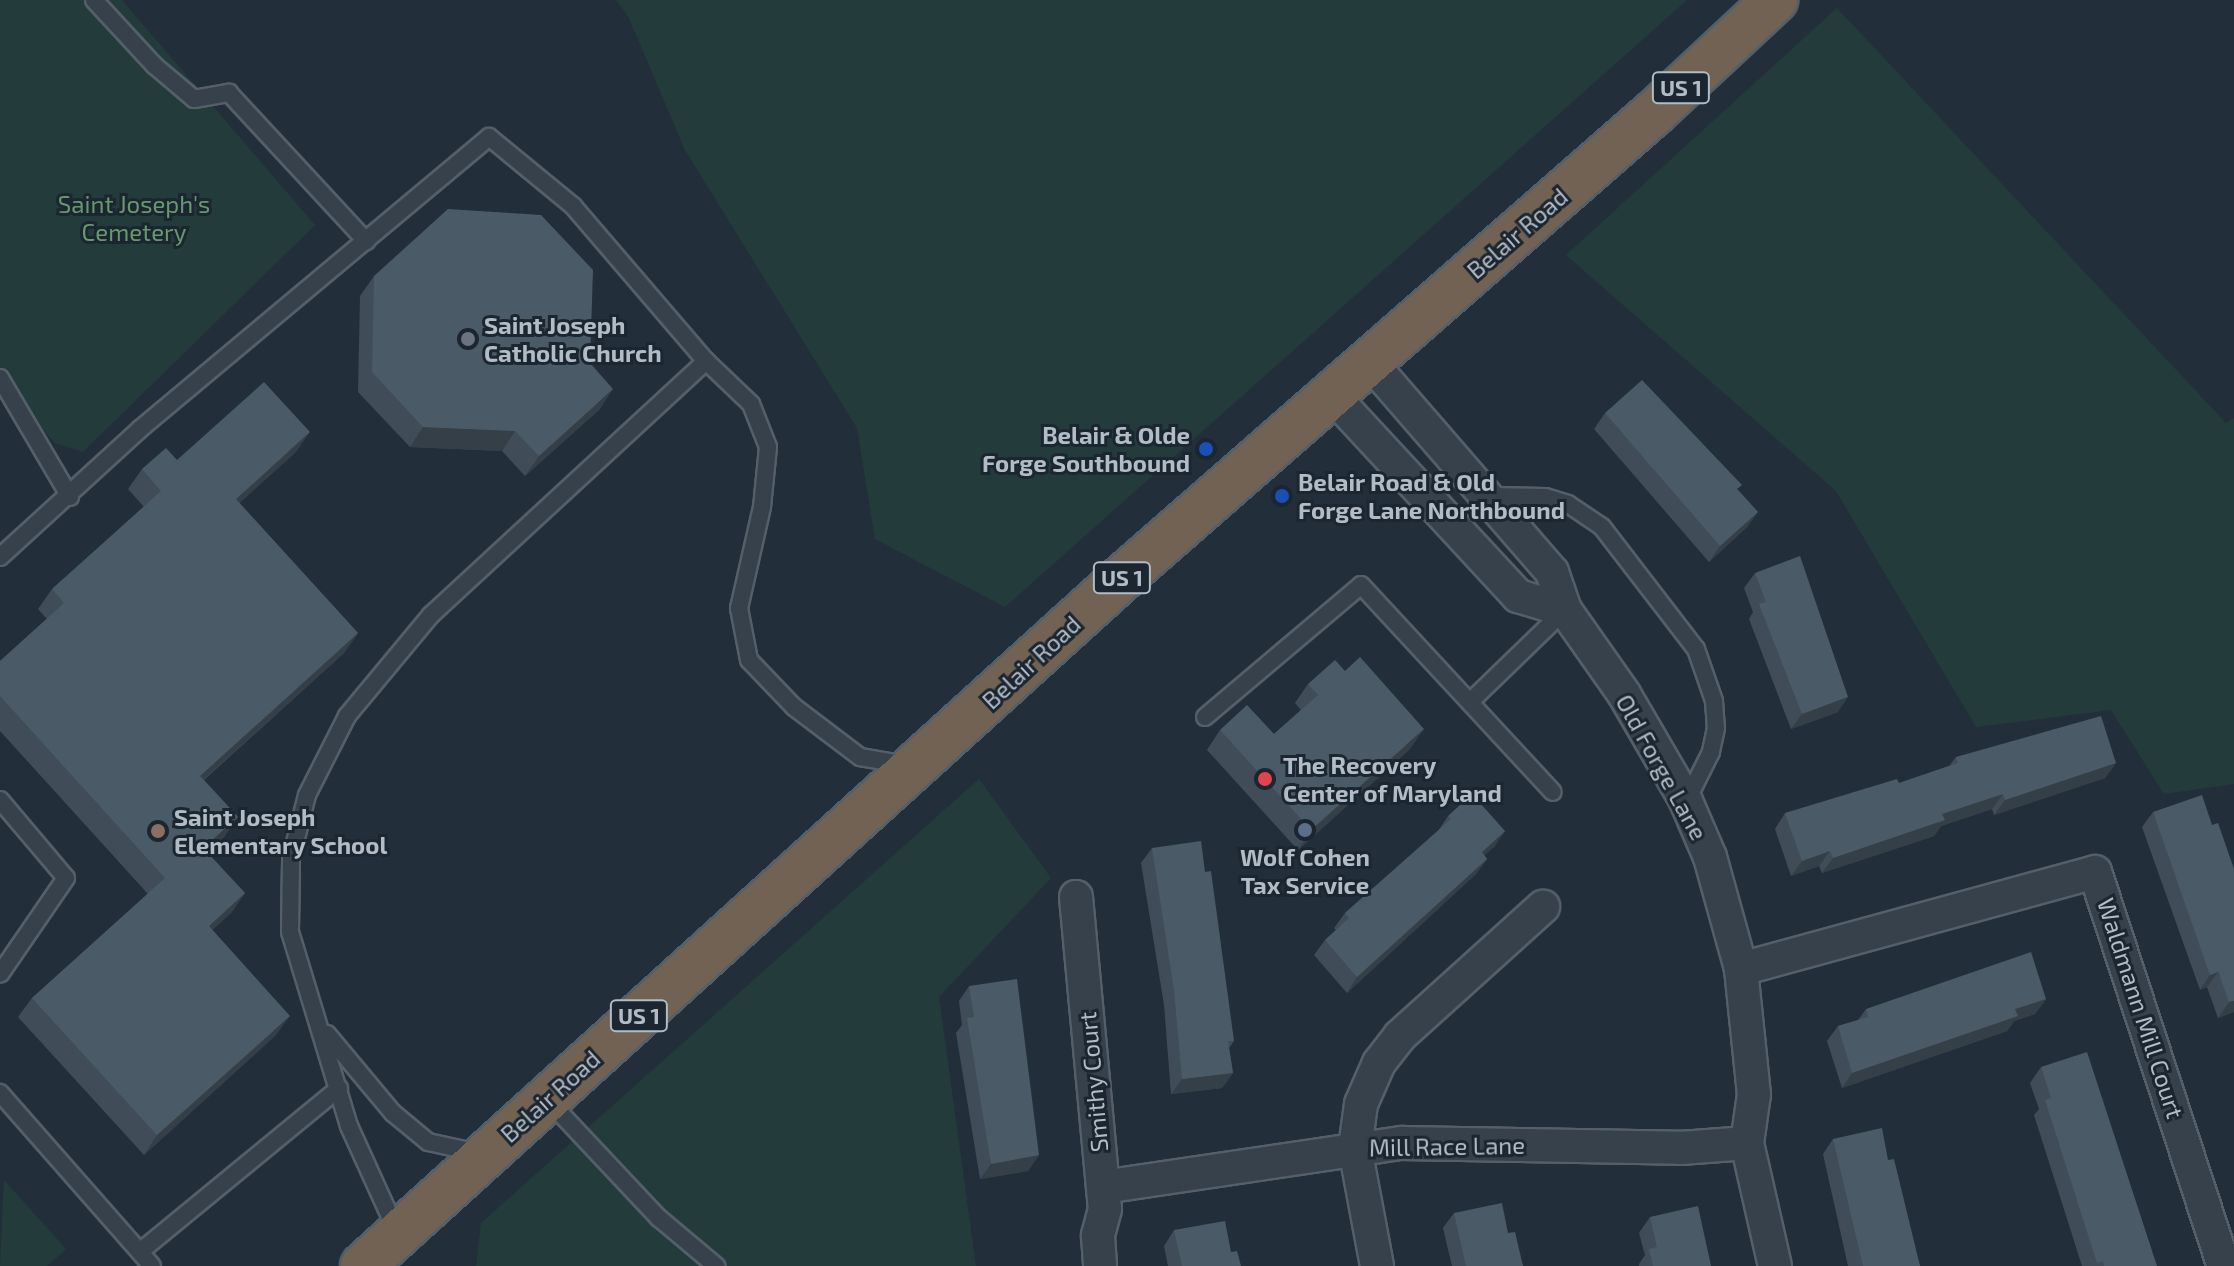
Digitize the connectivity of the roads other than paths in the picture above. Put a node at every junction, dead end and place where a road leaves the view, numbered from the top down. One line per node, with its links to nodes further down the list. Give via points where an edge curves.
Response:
1 (94, 0): 3 (lane, via 194,99 229,93)
2 (1775, 0): 5 (highway, Belair Road / US 1)
3 (366, 241): 4 (lane, via 489,137 573,206); 9 (lane, via 140,429)
4 (706, 361): 14 (lane, via 751,404 768,447 762,507 739,608 749,660 784,699 860,757); 22 (lane, via 431,615 347,716 307,795 291,858 290,932)
5 (1370, 362): 7 (highway, Belair Road / US 1); 8 (street, Old Forge Lane)
6 (0, 378): 9 (lane)
7 (1332, 395): 11 (street, via 1518,596); 14 (highway, Belair Road / US 1)
8 (1485, 496): 11 (street, Old Forge Lane, via 1552,572); 17 (lane, via 1545,497 1568,504 1602,527 1696,649 1714,701 1716,728 1711,752)
9 (70, 497): 10 (lane)
10 (0, 557)
11 (1565, 610): 12 (lane); 17 (street, Old Forge Lane, via 1624,694)
12 (1471, 701): 13 (lane, via 1361,585); 15 (lane)
13 (1205, 717)
14 (917, 767): 25 (highway, Belair Road / US 1)
15 (1553, 792)
16 (0, 800): 21 (lane, via 66,878)
17 (1686, 802): 20 (street, Old Forge Lane, via 1710,857)
18 (1076, 897): 29 (street, Smithy Court)
19 (1543, 907): 27 (street, via 1400,1036 1379,1063 1361,1104)
20 (1741, 969): 26 (street, Old Forge Lane, via 1754,1081); 38 (street, Waldmann Mill Court, via 2095,872)
21 (0, 974)
22 (323, 1028): 23 (lane); 28 (lane, via 393,1113 428,1142)
23 (339, 1088): 30 (lane, via 349,1126); 31 (lane)
24 (0, 1093): 31 (lane)
25 (547, 1099): 28 (highway, Belair Road / US 1); 34 (lane, via 659,1218)
26 (1747, 1143): 27 (street, Mill Race Lane, via 1681,1148 1402,1143); 37 (street, Old Forge Lane)
27 (1355, 1148): 29 (street, Mill Race Lane); 36 (street)
28 (485, 1154): 30 (highway, Belair Road / US 1)
29 (1103, 1187): 35 (street, Smithy Court)
30 (398, 1234): 33 (highway, Belair Road / US 1)
31 (142, 1250): 32 (lane)
32 (152, 1266)
33 (363, 1266)
34 (716, 1266)
35 (1100, 1266)
36 (1377, 1266)
37 (1775, 1266)
38 (2224, 1266)

